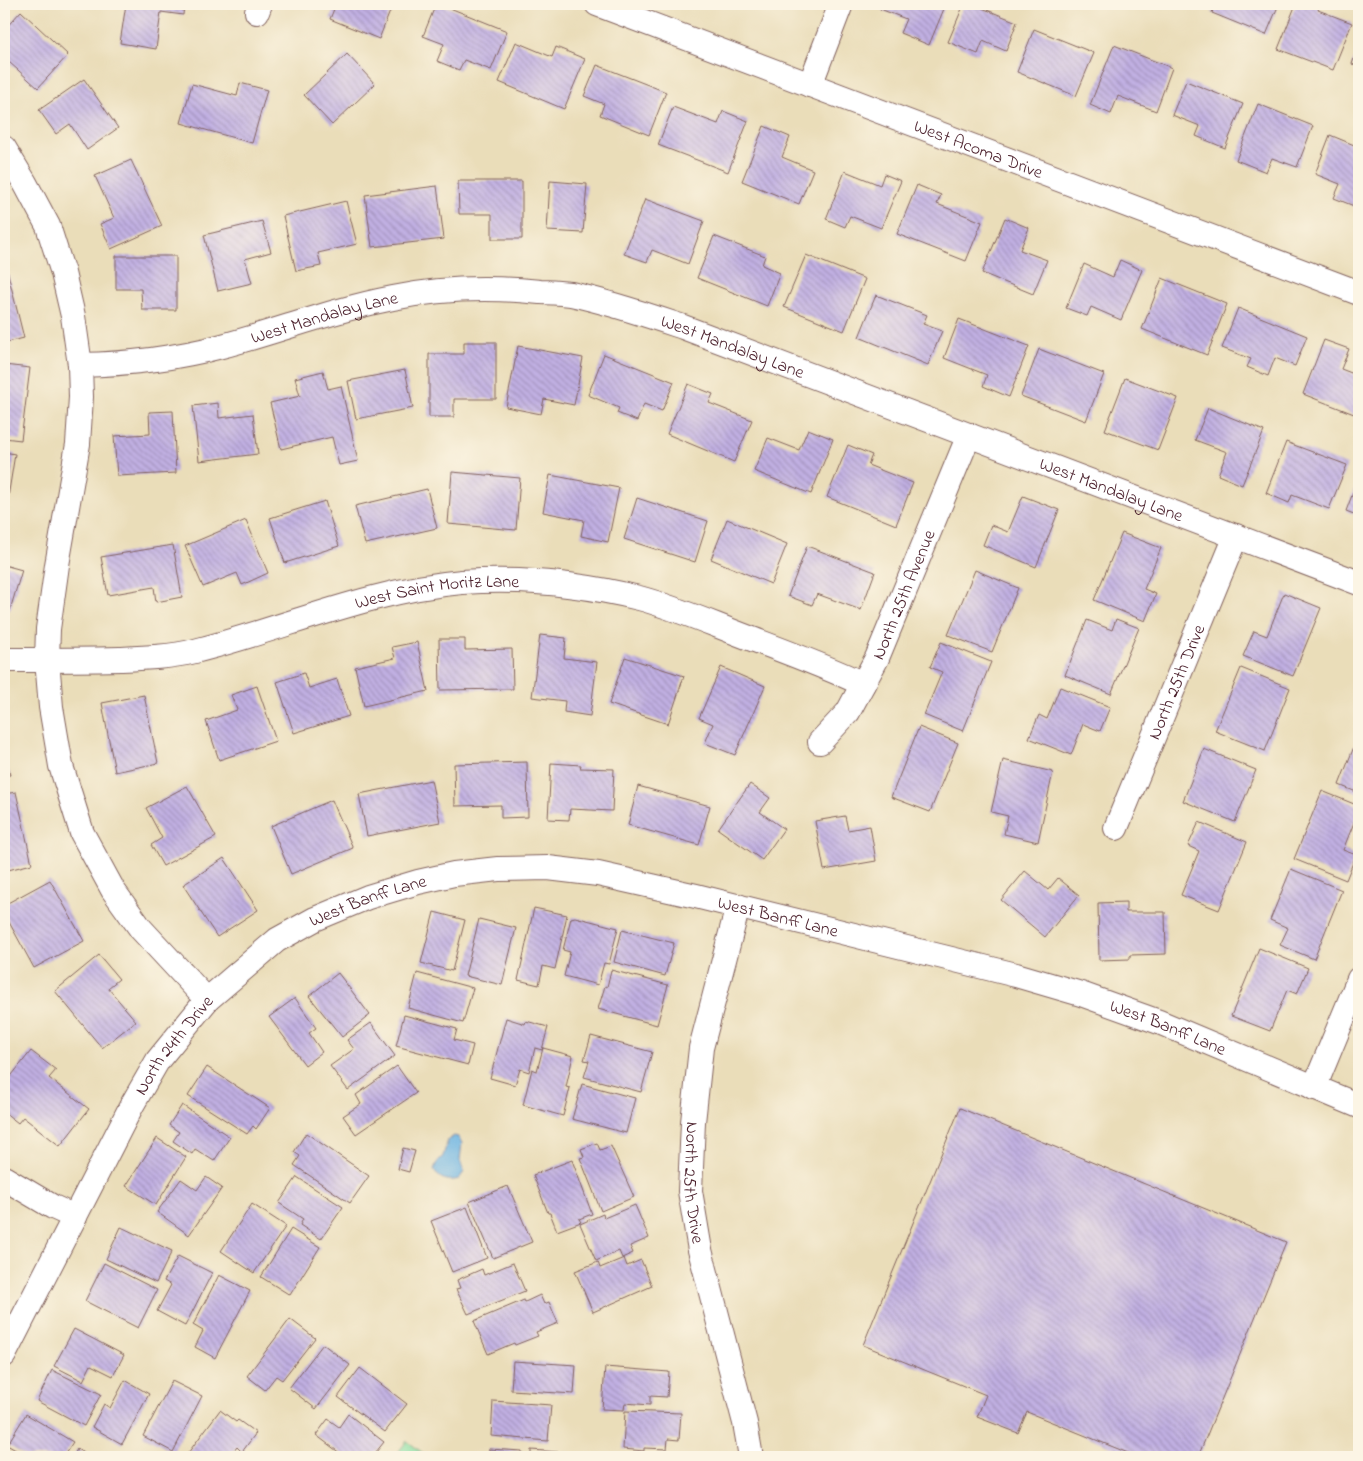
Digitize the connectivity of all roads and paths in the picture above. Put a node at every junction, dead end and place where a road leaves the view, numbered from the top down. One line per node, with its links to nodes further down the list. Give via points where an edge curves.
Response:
1 (597, 4): 3 (street, West Acoma Drive)
2 (841, 4): 3 (street)
3 (810, 85): 5 (street, West Acoma Drive)
4 (4, 148): 6 (street, via 48,226 66,281)
5 (1359, 293)
6 (80, 365): 7 (street, West Mandalay Lane, via 140,363 190,354 394,297 459,289 522,290 570,294 644,314); 11 (street, via 78,444 48,629)
7 (969, 435): 8 (street, West Mandalay Lane); 12 (street, North 25th Avenue, via 877,658)
8 (1236, 536): 9 (street, West Mandalay Lane); 14 (street, North 25th Drive)
9 (1359, 583)
10 (4, 660): 11 (street, West Saint Moritz Lane)
11 (47, 660): 12 (street, West Saint Moritz Lane, via 148,658 192,652 368,600 459,582 494,580 590,588 638,598 683,612); 17 (street, North 24th Drive, via 61,766 82,833 113,890 141,929)
12 (863, 684): 13 (street, North 25th Avenue, via 848,712)
13 (820, 742)
14 (1116, 828)
15 (738, 906): 17 (street, West Banff Lane, via 598,874 548,868 454,874 368,897 315,919 277,940); 18 (street, West Banff Lane, via 1081,994 1159,1022); 23 (street, North 25th Drive, via 701,1048 690,1191 700,1250 746,1422)
16 (1359, 979): 18 (street)
17 (208, 1000): 21 (street, North 24th Drive, via 158,1060)
18 (1314, 1088): 19 (street, West Banff Lane)
19 (1359, 1106)
20 (4, 1178): 21 (street)
21 (75, 1217): 22 (street, North 24th Drive)
22 (4, 1355)
23 (751, 1457)

